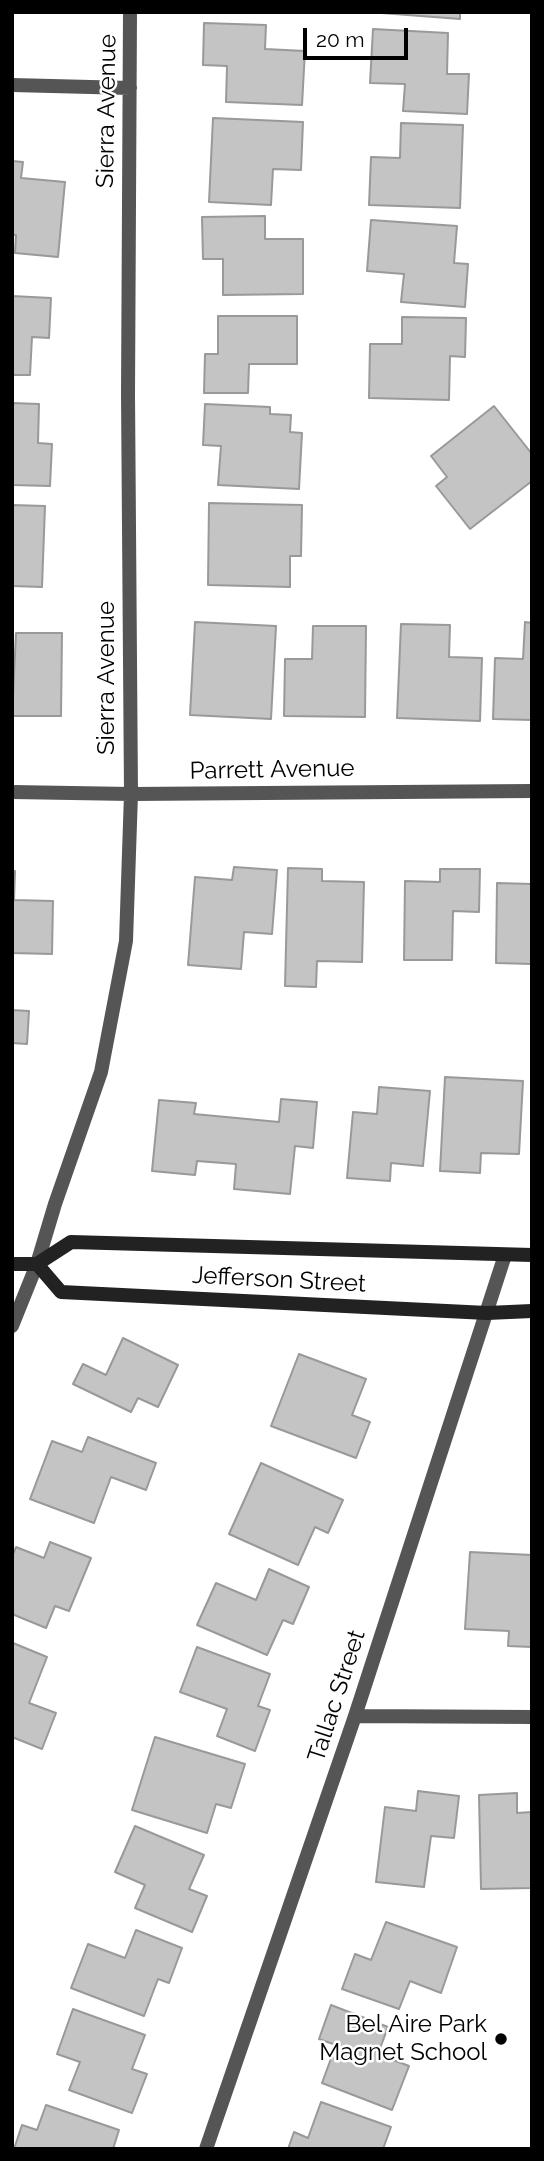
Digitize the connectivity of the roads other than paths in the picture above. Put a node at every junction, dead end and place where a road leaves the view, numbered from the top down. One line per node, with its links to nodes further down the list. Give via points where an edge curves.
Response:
1 (130, 12): 3 (street, Sierra Avenue)
2 (12, 85): 3 (street)
3 (130, 88): 6 (street, Sierra Avenue)
4 (532, 790): 6 (street, Parrett Avenue)
5 (12, 792): 6 (street, Parrett Avenue)
6 (131, 794): 10 (street, Sierra Avenue, via 126,941 114,1012 101,1072)
7 (505, 1255): 8 (main road, Jefferson Street); 10 (main road, Jefferson Street, via 71,1242); 12 (street, Tallac Street)
8 (532, 1255)
9 (12, 1264): 10 (main road)
10 (37, 1264): 12 (main road, Jefferson Street, via 61,1292); 13 (street, Sierra Avenue)
11 (532, 1311): 12 (main road, Jefferson Street)
12 (487, 1313): 14 (street, Tallac Street)
13 (12, 1326)
14 (355, 1716): 15 (street); 16 (street, Tallac Street)
15 (532, 1717)
16 (206, 2149)

